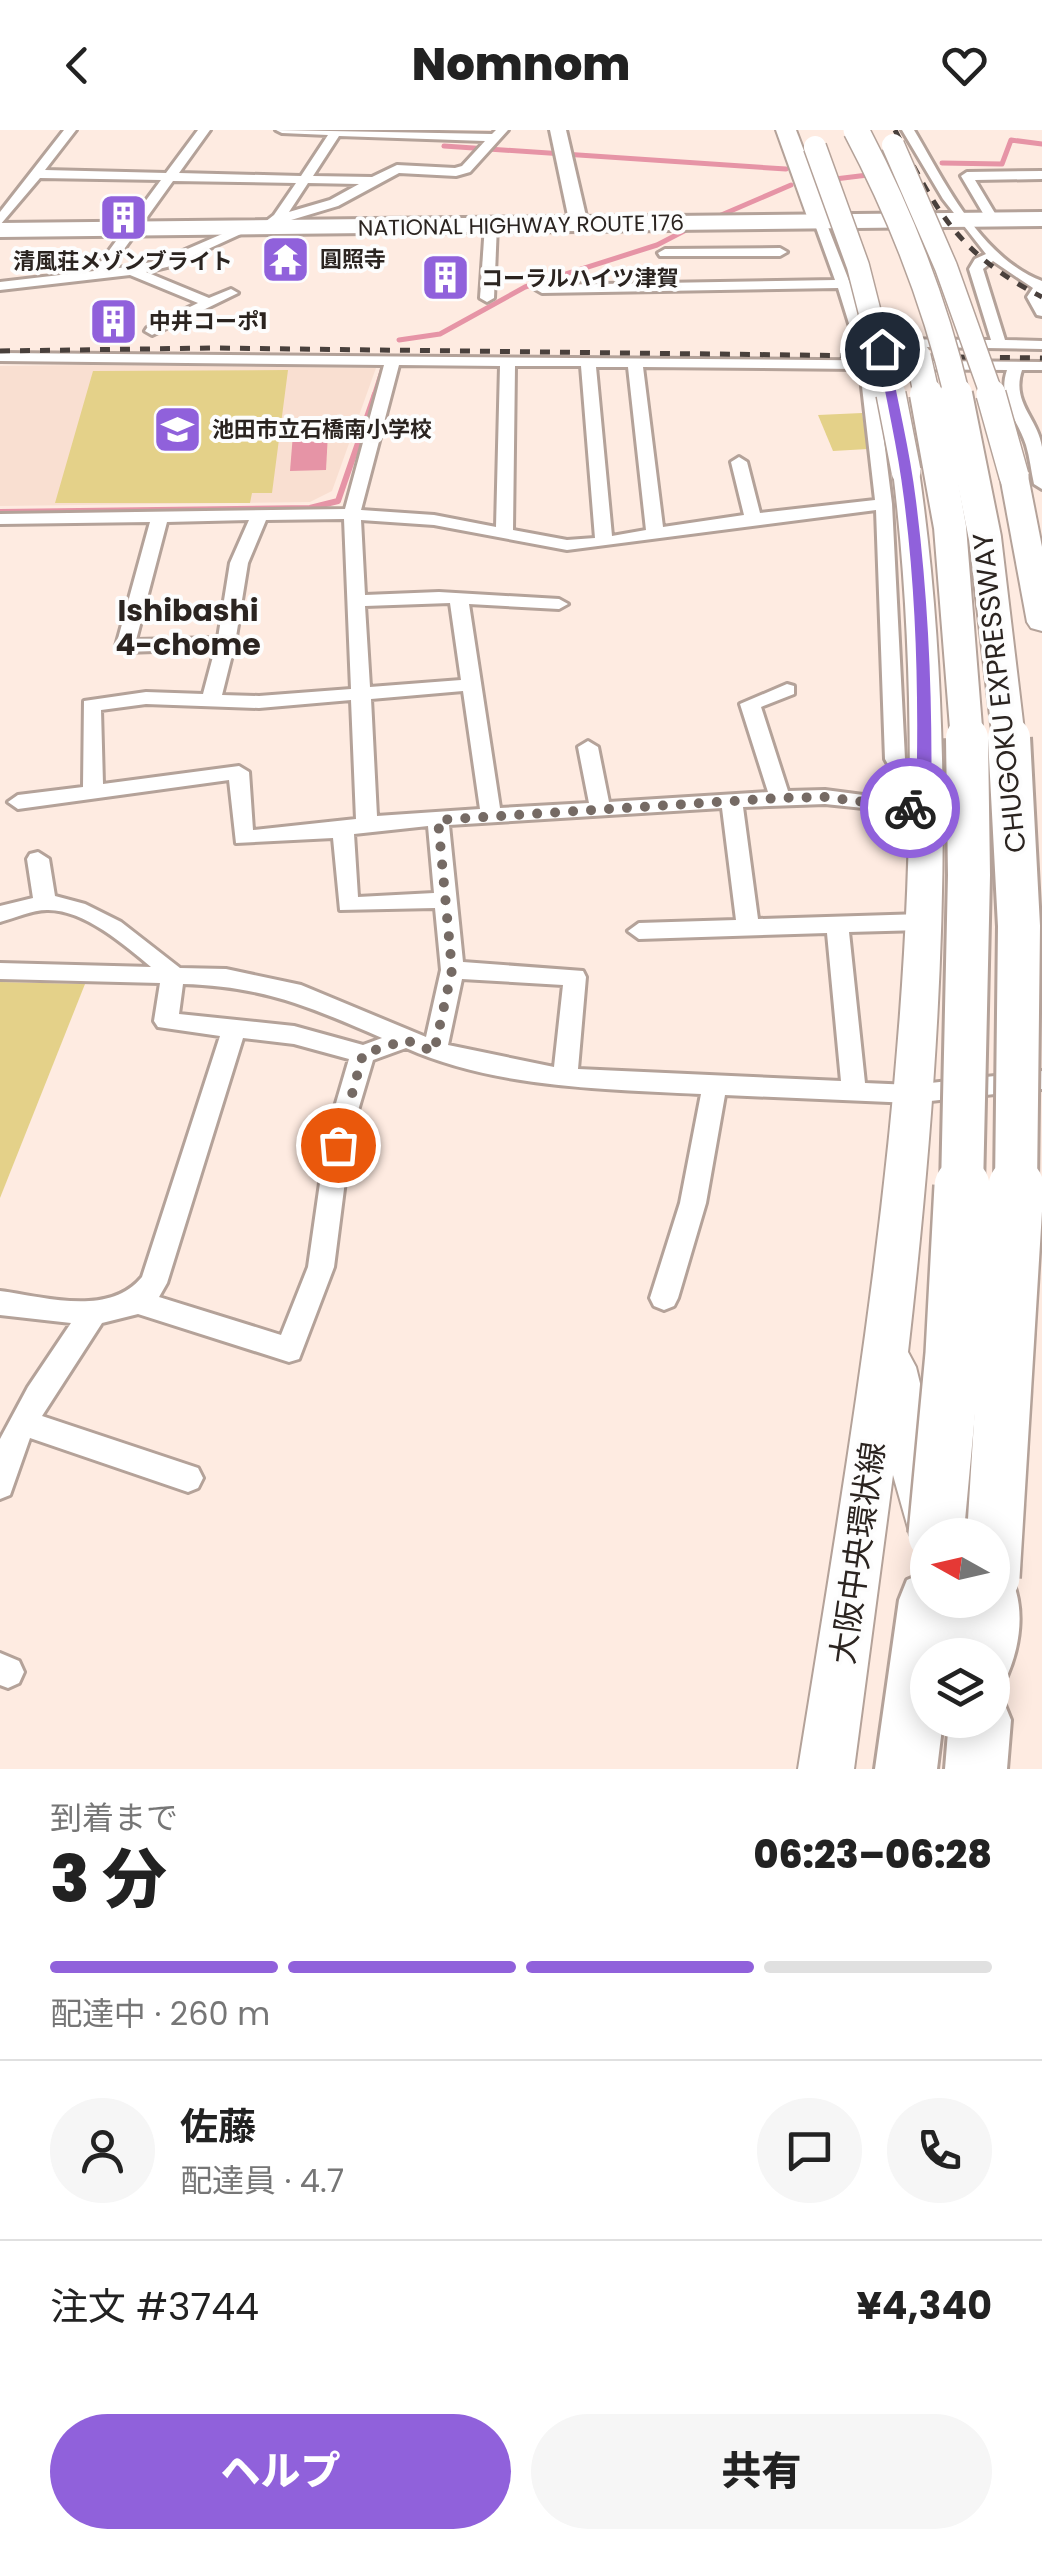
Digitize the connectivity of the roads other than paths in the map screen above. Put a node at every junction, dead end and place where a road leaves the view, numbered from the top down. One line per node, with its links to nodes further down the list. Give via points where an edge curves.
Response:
1 (70, 130): 11 (street)
2 (204, 130): 13 (street)
3 (282, 130): 7 (street)
4 (558, 130): 24 (street)
5 (786, 130): 20 (main road)
6 (856, 130): 113 (highway, CHUGOKU EXPRESSWAY, bridge, via 911,248 950,368 994,593 1007,720 1017,864 1018,1164)
7 (337, 131): 8 (street); 14 (street)
8 (498, 134): 15 (street, via 466,169 397,169)
9 (895, 135): 17 (street); 66 (main road, bridge, via 997,408)
10 (818, 136): 78 (main road, 大阪中央環状線, bridge, via 876,323 906,471 922,658); 112 (highway, CHUGOKU EXPRESSWAY, bridge, via 861,187 903,294 942,468 964,668 971,845 964,1138)
11 (37, 174): 13 (street); 19 (street)
12 (1042, 175): 18 (street, via 967,176)
13 (170, 177): 14 (street); 25 (street)
14 (303, 179): 15 (street); 22 (street)
15 (373, 181): 22 (street, via 311,212)
16 (1042, 219): 18 (highway, NATIONAL HIGHWAY ROUTE 176)
17 (967, 220): 18 (highway, NATIONAL HIGHWAY ROUTE 176); 20 (highway, NATIONAL HIGHWAY ROUTE 176); 30 (street)
18 (993, 220)
19 (0, 221)
20 (820, 222): 21 (highway, NATIONAL HIGHWAY ROUTE 176); 33 (street)
21 (718, 223): 24 (highway, NATIONAL HIGHWAY ROUTE 176); 29 (street)
22 (262, 225): 23 (highway, NATIONAL HIGHWAY ROUTE 176); 25 (highway, NATIONAL HIGHWAY ROUTE 176); 31 (street)
23 (490, 225): 24 (highway, NATIONAL HIGHWAY ROUTE 176); 38 (street)
24 (578, 225)
25 (132, 229): 26 (highway, NATIONAL HIGHWAY ROUTE 176); 32 (street)
26 (0, 230)
27 (780, 252): 29 (street)
28 (665, 253): 29 (street)
29 (723, 253)
30 (992, 256): 35 (street); 42 (street, via 976,269)
31 (132, 272): 32 (street); 39 (street)
32 (99, 274): 34 (street)
33 (843, 284): 36 (street); 42 (street, via 860,342)
34 (0, 286)
35 (1041, 286): 40 (street, via 1034,297)
36 (542, 289)
37 (230, 293): 39 (street)
38 (487, 298)
39 (209, 302): 41 (street)
40 (1042, 312)
41 (152, 330)
42 (999, 344): 43 (street)
43 (1042, 345)
44 (0, 357): 45 (street)
45 (394, 359): 46 (street); 55 (street)
46 (508, 361): 47 (street); 60 (street)
47 (588, 361): 48 (street); 62 (street)
48 (635, 362): 49 (street); 61 (street)
49 (867, 364): 50 (street); 54 (street)
50 (1016, 366): 51 (street); 53 (street, via 1011,398 1032,439)
51 (1042, 366)
52 (739, 462): 59 (street)
53 (1042, 484)
54 (884, 504): 59 (street); 78 (street, via 895,759)
55 (352, 514): 56 (street); 60 (street); 64 (street)
56 (259, 516): 57 (street); 67 (street, via 239,562)
57 (160, 518): 58 (street); 67 (street, via 126,646)
58 (0, 519)
59 (754, 521): 61 (street)
60 (504, 533): 62 (street, via 567,545)
61 (655, 534): 62 (street)
62 (604, 544)
63 (459, 600): 64 (street); 65 (street); 68 (street)
64 (357, 601): 70 (street)
65 (559, 604)
66 (1042, 622)
67 (226, 642): 71 (street)
68 (470, 685): 70 (street); 79 (street)
69 (787, 690): 74 (street, via 750,704)
70 (360, 694): 71 (street, via 259,702); 81 (street)
71 (210, 698): 73 (street, via 91,706)
72 (588, 747): 77 (street)
73 (93, 789): 75 (street); 82 (street, via 239,772 243,838)
74 (780, 798): 76 (street); 78 (street)
75 (18, 802)
76 (732, 802): 77 (street); 89 (street)
77 (600, 808): 79 (street)
78 (924, 810): 87 (main road, 大阪中央環状線)
79 (491, 817): 80 (street)
80 (438, 820): 81 (street); 84 (street)
81 (368, 822): 82 (street)
82 (344, 830): 84 (street, via 348,905)
83 (38, 859): 85 (street)
84 (446, 900): 91 (street)
85 (45, 902): 86 (street); 93 (street, via 81,910)
86 (0, 914)
87 (922, 922): 88 (street); 102 (main road, 大阪中央環状線)
88 (837, 926): 89 (street); 101 (street)
89 (748, 930): 90 (street)
90 (639, 931)
91 (452, 970): 96 (street); 98 (street, via 575,977)
92 (0, 972): 93 (street)
93 (173, 974): 94 (street, via 166,1021); 95 (street, via 301,993)
94 (234, 1030): 97 (street, via 294,1035); 104 (street, via 154,1283)
95 (406, 1040): 96 (street); 97 (street)
96 (434, 1052): 98 (street)
97 (363, 1054): 104 (street, via 339,1134 321,1267 289,1350)
98 (565, 1078): 100 (street)
99 (1042, 1080): 102 (street)
100 (714, 1088): 101 (street); 103 (street, via 694,1203)
101 (854, 1090): 102 (street)
102 (912, 1094): 107 (main road, 大阪中央環状線)
103 (664, 1298)
104 (138, 1302): 106 (street)
105 (0, 1303): 106 (street)
106 (93, 1314): 108 (street)
107 (887, 1336): 111 (main road); 117 (main road, 大阪中央環状線)
108 (22, 1422): 109 (street); 110 (street)
109 (188, 1478)
110 (0, 1485)
111 (929, 1518)
112 (935, 1518)
113 (996, 1518)
114 (926, 1618): 118 (highway)
115 (979, 1738): 119 (highway)
116 (996, 1738): 120 (main road)
117 (826, 1769)
118 (906, 1769)
119 (976, 1769)
120 (1006, 1769)

